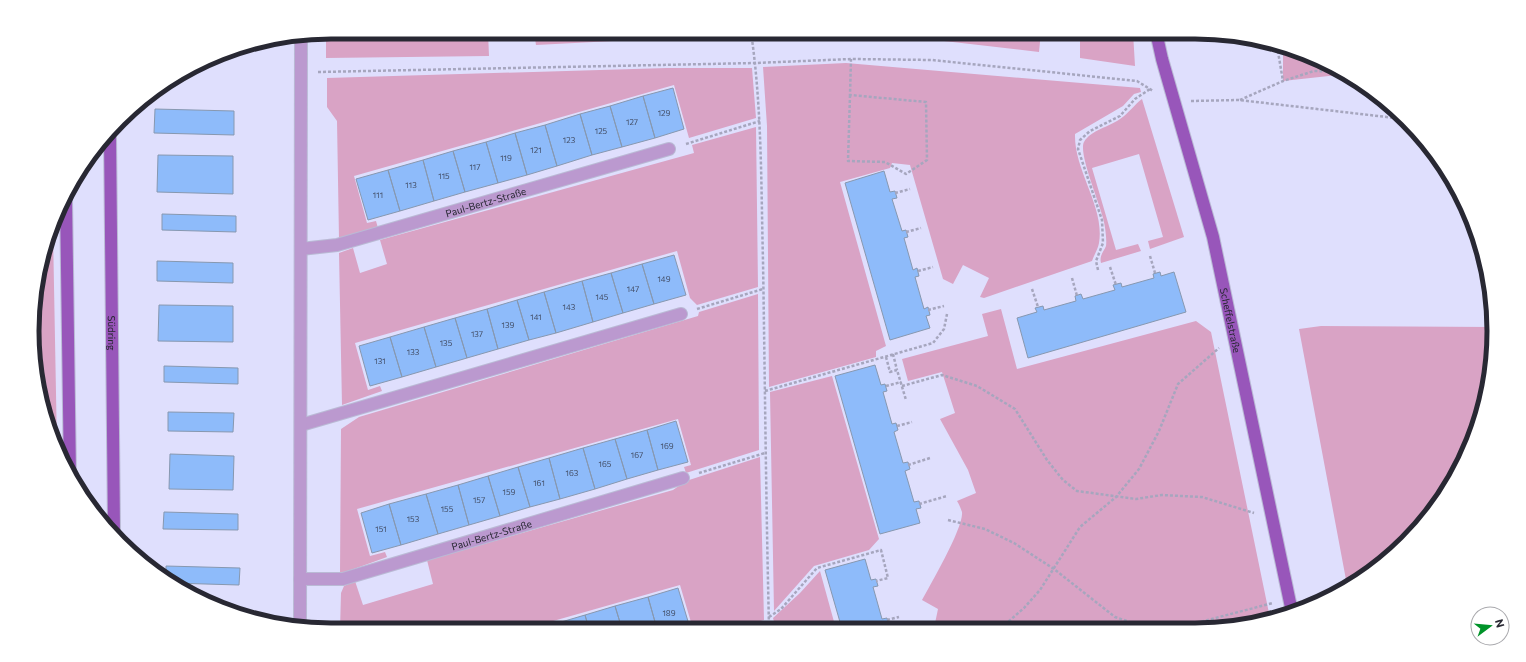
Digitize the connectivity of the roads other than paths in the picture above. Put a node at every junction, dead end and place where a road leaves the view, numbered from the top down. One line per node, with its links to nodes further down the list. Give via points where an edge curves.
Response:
1 (1158, 39): 13 (main road, Scheffelstraße, via 1213,237)
2 (301, 41): 6 (street)
3 (110, 139): 11 (main road, Südring)
4 (669, 149): 6 (street, Paul-Bertz-Straße, via 337,245)
5 (66, 208): 9 (main road)
6 (301, 248): 8 (street)
7 (681, 314): 8 (street)
8 (301, 425): 12 (street)
9 (70, 461)
10 (683, 478): 12 (street, Paul-Bertz-Straße, via 343,579)
11 (114, 527)
12 (300, 579): 14 (street)
13 (1291, 607)
14 (300, 621)

